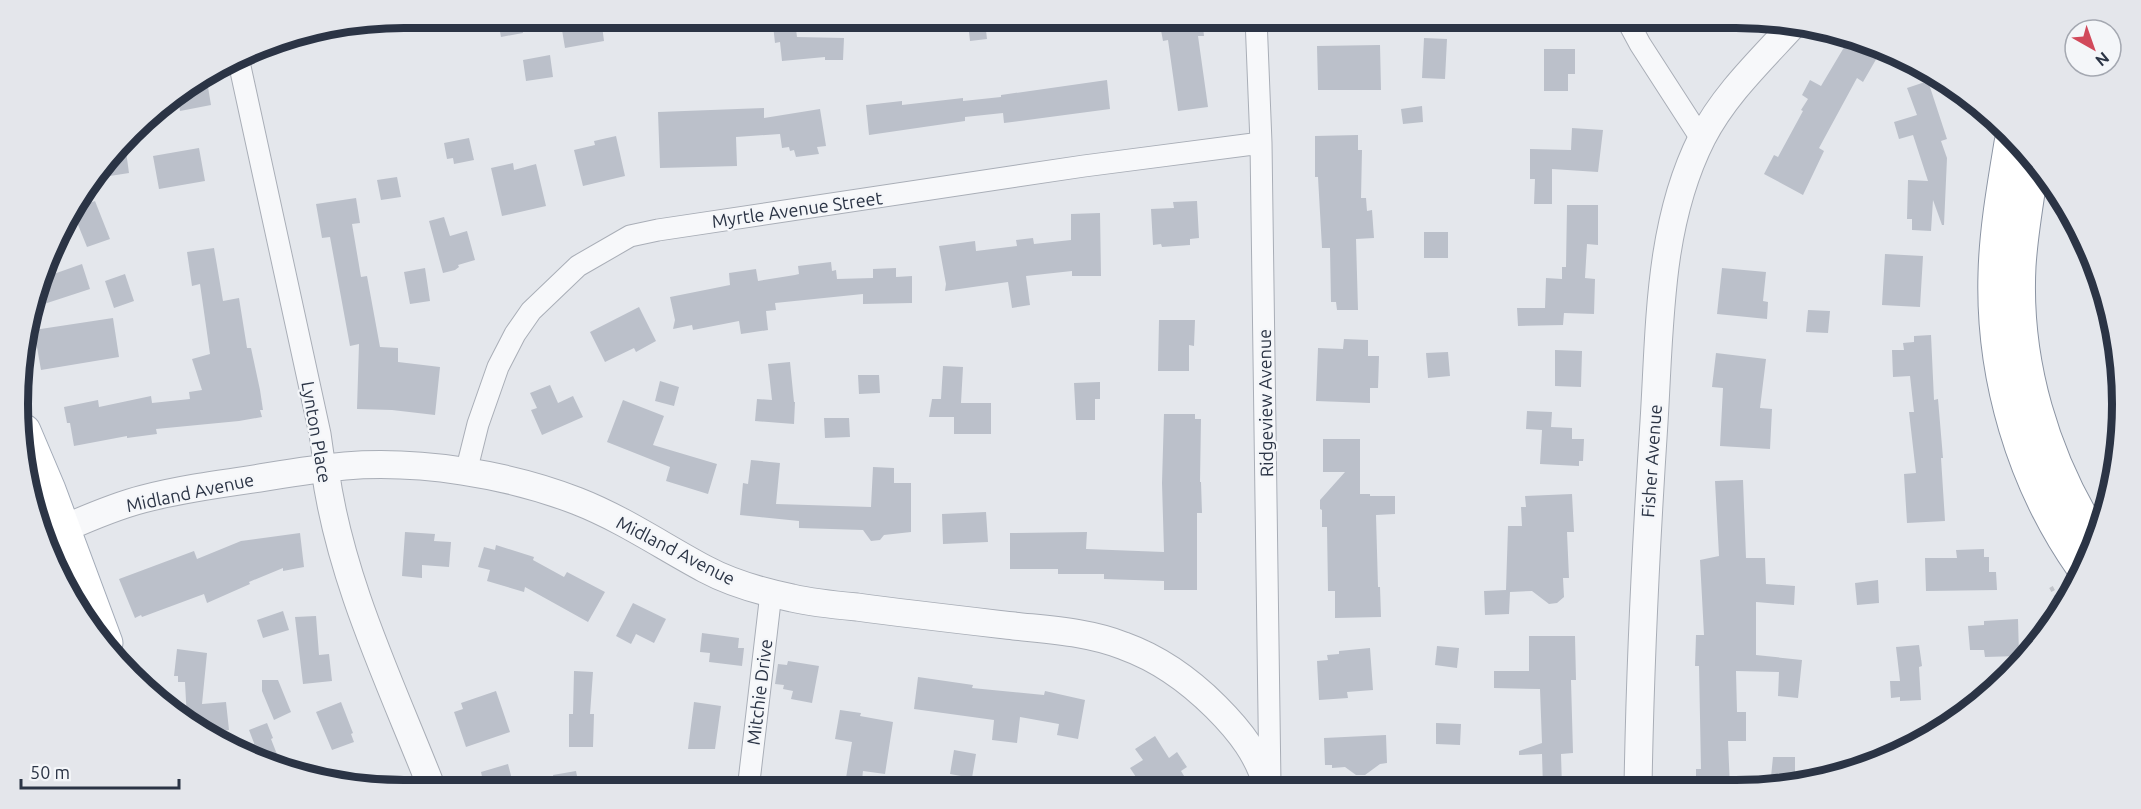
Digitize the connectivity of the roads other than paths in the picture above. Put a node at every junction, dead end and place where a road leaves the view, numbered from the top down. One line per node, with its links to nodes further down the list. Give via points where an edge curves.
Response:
1 (1256, 28): 6 (street, Ridgeview Avenue)
2 (1631, 28): 5 (street)
3 (1787, 32): 5 (street, Fisher Avenue, via 1739,84)
4 (240, 66): 10 (street, Lynton Place)
5 (1702, 140): 21 (street, Fisher Avenue, via 1676,213 1664,273 1644,571)
6 (1261, 143): 11 (street, Myrtle Avenue Street, via 630,236 578,266 531,311 498,366); 20 (street, Ridgeview Avenue)
7 (2010, 148): 14 (main road, via 1995,273 2001,364 2013,419 2032,472)
8 (2031, 172): 13 (main road, via 2019,268 2025,362 2048,449)
9 (32, 450): 12 (main road)
10 (325, 469): 11 (street, Midland Avenue, via 400,466); 12 (street, Midland Avenue, via 144,499); 17 (street, Lynton Place, via 341,551)
11 (466, 471): 15 (street, Midland Avenue, via 577,501 707,570)
12 (63, 529): 16 (main road)
13 (2090, 533)
14 (2079, 560)
15 (771, 593): 18 (street, Mitchie Drive); 19 (street, Midland Avenue, via 873,610 1081,634 1123,645 1192,684 1247,741)
16 (98, 621)
17 (429, 780)
18 (749, 780)
19 (1266, 780)
20 (1269, 780)
21 (1638, 780)

